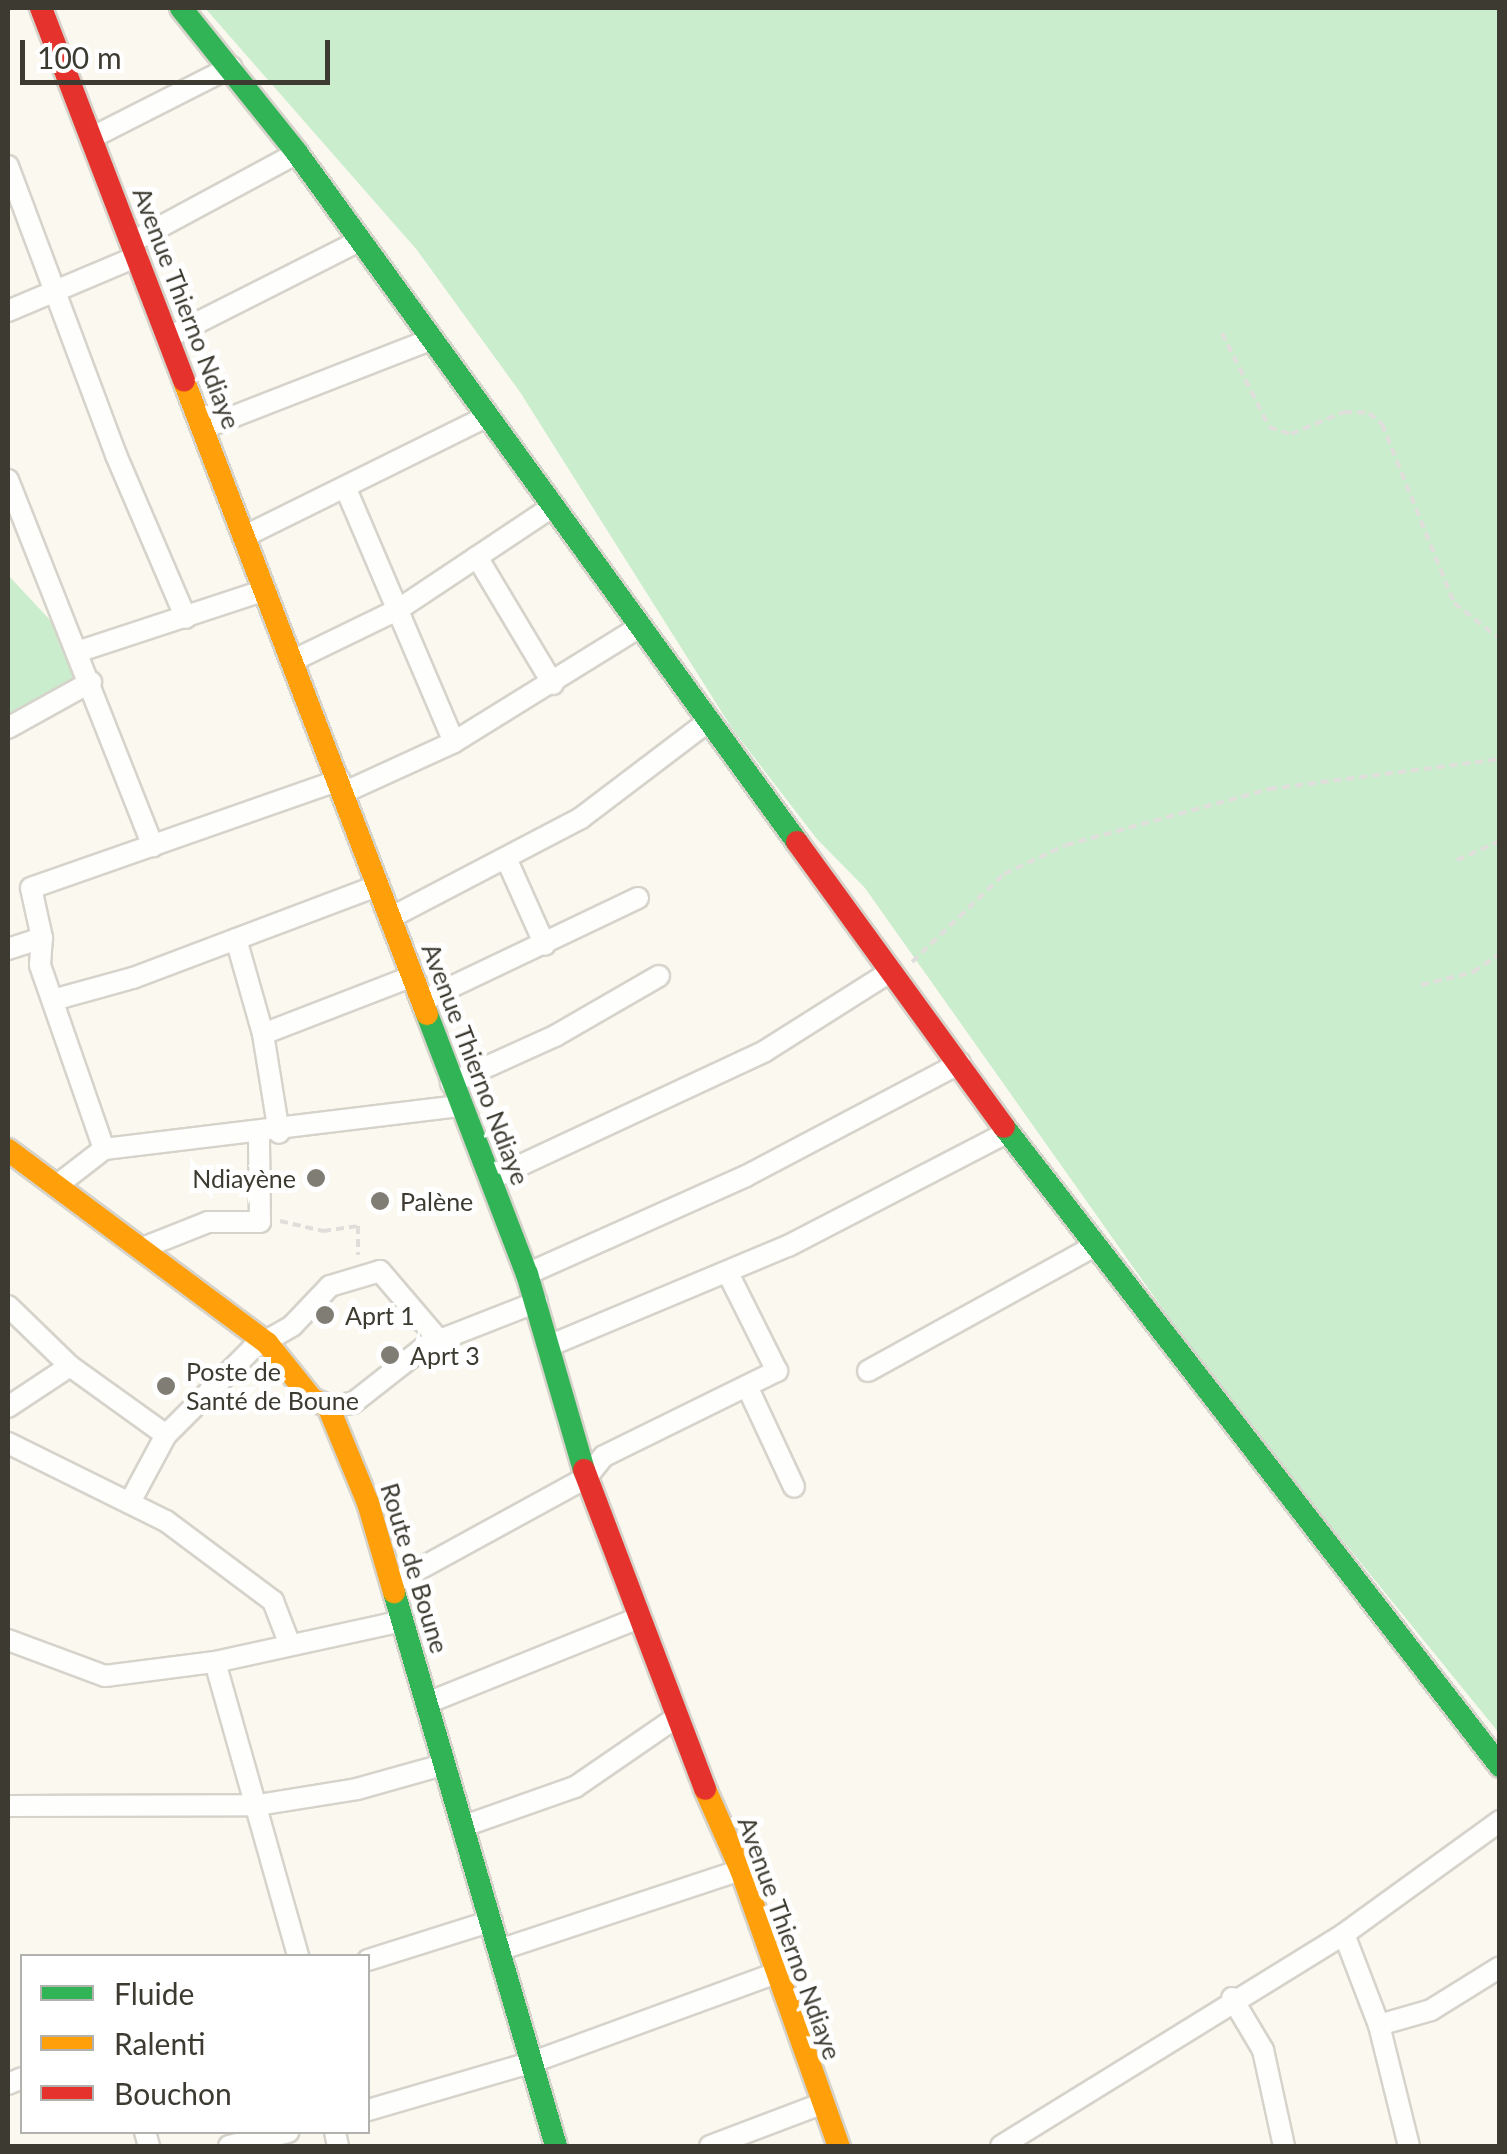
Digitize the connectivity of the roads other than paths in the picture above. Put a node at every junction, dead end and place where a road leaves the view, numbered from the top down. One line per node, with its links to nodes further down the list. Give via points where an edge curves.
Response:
1 (41, 8): 4 (street, Avenue Thierno Ndiaye)
2 (181, 8): 3 (street)
3 (232, 67): 4 (street); 5 (street)
4 (92, 137): 8 (street, Avenue Thierno Ndiaye)
5 (297, 153): 7 (street); 8 (street)
6 (8, 166): 9 (street)
7 (359, 241): 11 (street); 12 (street)
8 (135, 249): 9 (street); 11 (street, Avenue Thierno Ndiaye)
9 (56, 289): 10 (street); 22 (street, via 116,455)
10 (8, 310)
11 (171, 336): 14 (street, Avenue Thierno Ndiaye)
12 (432, 339): 13 (street); 14 (street)
13 (486, 416): 16 (street); 17 (street)
14 (204, 428): 18 (street, Avenue Thierno Ndiaye)
15 (8, 480): 24 (street)
16 (346, 490): 18 (street); 21 (street)
17 (552, 507): 19 (street); 23 (street)
18 (243, 537): 20 (street, Avenue Thierno Ndiaye)
19 (477, 557): 21 (street); 27 (street)
20 (262, 591): 22 (street); 25 (street, Avenue Thierno Ndiaye)
21 (399, 609): 25 (street); 30 (street)
22 (186, 618): 24 (street)
23 (638, 628): 27 (street); 28 (street)
24 (80, 651): 26 (street)
25 (292, 661): 31 (street, Avenue Thierno Ndiaye)
26 (90, 682): 29 (street); 32 (street)
27 (553, 684): 30 (street)
28 (706, 723): 33 (street, via 581,818); 41 (street)
29 (8, 728)
30 (454, 742): 31 (street)
31 (342, 786): 32 (street); 34 (street, Avenue Thierno Ndiaye)
32 (153, 846): 37 (street, via 35,885 30,893)
33 (506, 858): 36 (street); 39 (street)
34 (378, 885): 36 (street, Avenue Thierno Ndiaye); 38 (street)
35 (638, 898): 39 (street)
36 (390, 918): 42 (street, Avenue Thierno Ndiaye)
37 (42, 938): 40 (street); 44 (street, via 40,964)
38 (236, 939): 44 (street); 46 (street)
39 (545, 945): 45 (street)
40 (8, 948)
41 (890, 972): 47 (street); 54 (street, via 765,1052)
42 (412, 976): 45 (street, Avenue Thierno Ndiaye); 46 (street)
43 (659, 976): 48 (street, via 555,1036)
44 (53, 1000): 53 (street)
45 (424, 1000): 48 (street, Avenue Thierno Ndiaye)
46 (263, 1034): 51 (street)
47 (960, 1063): 50 (street); 59 (street, via 746,1176)
48 (451, 1083): 49 (street, Avenue Thierno Ndiaye)
49 (459, 1106): 51 (street); 54 (street, Avenue Thierno Ndiaye)
50 (1006, 1133): 57 (street); 58 (street)
51 (269, 1134): 53 (street); 56 (street, via 255,1223 208,1222)
52 (8, 1150): 55 (street, Route de Boune)
53 (104, 1150): 55 (street)
54 (490, 1180): 59 (street, Avenue Thierno Ndiaye)
55 (60, 1183): 56 (street, Route de Boune)
56 (145, 1247): 63 (street, Route de Boune)
57 (1091, 1248): 66 (street); 84 (street)
58 (728, 1273): 64 (street); 67 (street, via 778,1364)
59 (528, 1274): 60 (street, Avenue Thierno Ndiaye)
60 (537, 1302): 62 (street); 64 (street, Avenue Thierno Ndiaye)
61 (8, 1306): 65 (street)
62 (439, 1340): 63 (street, via 380,1271 364,1271 330,1286); 68 (street, via 354,1403)
63 (267, 1344): 68 (street, Route de Boune, via 312,1399); 70 (street, via 252,1350)
64 (551, 1345): 72 (street, Avenue Thierno Ndiaye)
65 (70, 1366): 69 (street); 70 (street)
66 (868, 1371)
67 (747, 1386): 72 (street, via 604,1456); 73 (street)
68 (328, 1406): 75 (street, Route de Boune)
69 (8, 1407)
70 (166, 1435): 74 (street)
71 (8, 1443): 74 (street)
72 (586, 1478): 75 (street); 76 (street, Avenue Thierno Ndiaye)
73 (794, 1488)
74 (130, 1502): 79 (street, via 273,1601)
75 (392, 1584): 77 (street, Route de Boune)
76 (638, 1618): 81 (street); 82 (street, Avenue Thierno Ndiaye)
77 (403, 1621): 79 (street); 81 (street, Route de Boune)
78 (8, 1640): 80 (street, via 105,1676)
79 (290, 1645): 80 (street)
80 (216, 1662): 85 (street)
81 (427, 1703): 83 (street, Route de Boune)
82 (674, 1720): 88 (street, via 575,1787); 89 (street, Avenue Thierno Ndiaye)
83 (446, 1764): 85 (street, via 357,1789); 88 (street, Route de Boune)
84 (1500, 1766)
85 (258, 1805): 86 (street); 93 (street)
86 (8, 1806)
87 (1500, 1821): 91 (street)
88 (464, 1826): 90 (street, Route de Boune)
89 (742, 1870): 92 (street); 96 (street, Avenue Thierno Ndiaye)
90 (492, 1921): 92 (street, Route de Boune); 94 (street)
91 (1344, 1934): 97 (street); 98 (street)
92 (502, 1949): 99 (street, Route de Boune)
93 (297, 1954)
94 (370, 1959)
95 (1500, 1967): 98 (street, via 1431,2010)
96 (773, 1974): 99 (street); 100 (street, Avenue Thierno Ndiaye)
97 (1232, 1998): 107 (street); 108 (street, via 1263,2050)
98 (1378, 2024): 109 (street)
99 (533, 2062): 101 (street); 104 (street, Route de Boune)
100 (821, 2104): 105 (street); 106 (street, Avenue Thierno Ndiaye)
101 (370, 2109)
102 (279, 2134): 103 (street)
103 (228, 2146)
104 (556, 2146)
105 (710, 2146)
106 (838, 2146)
107 (1001, 2146)
108 (1284, 2146)
109 (1409, 2146)

